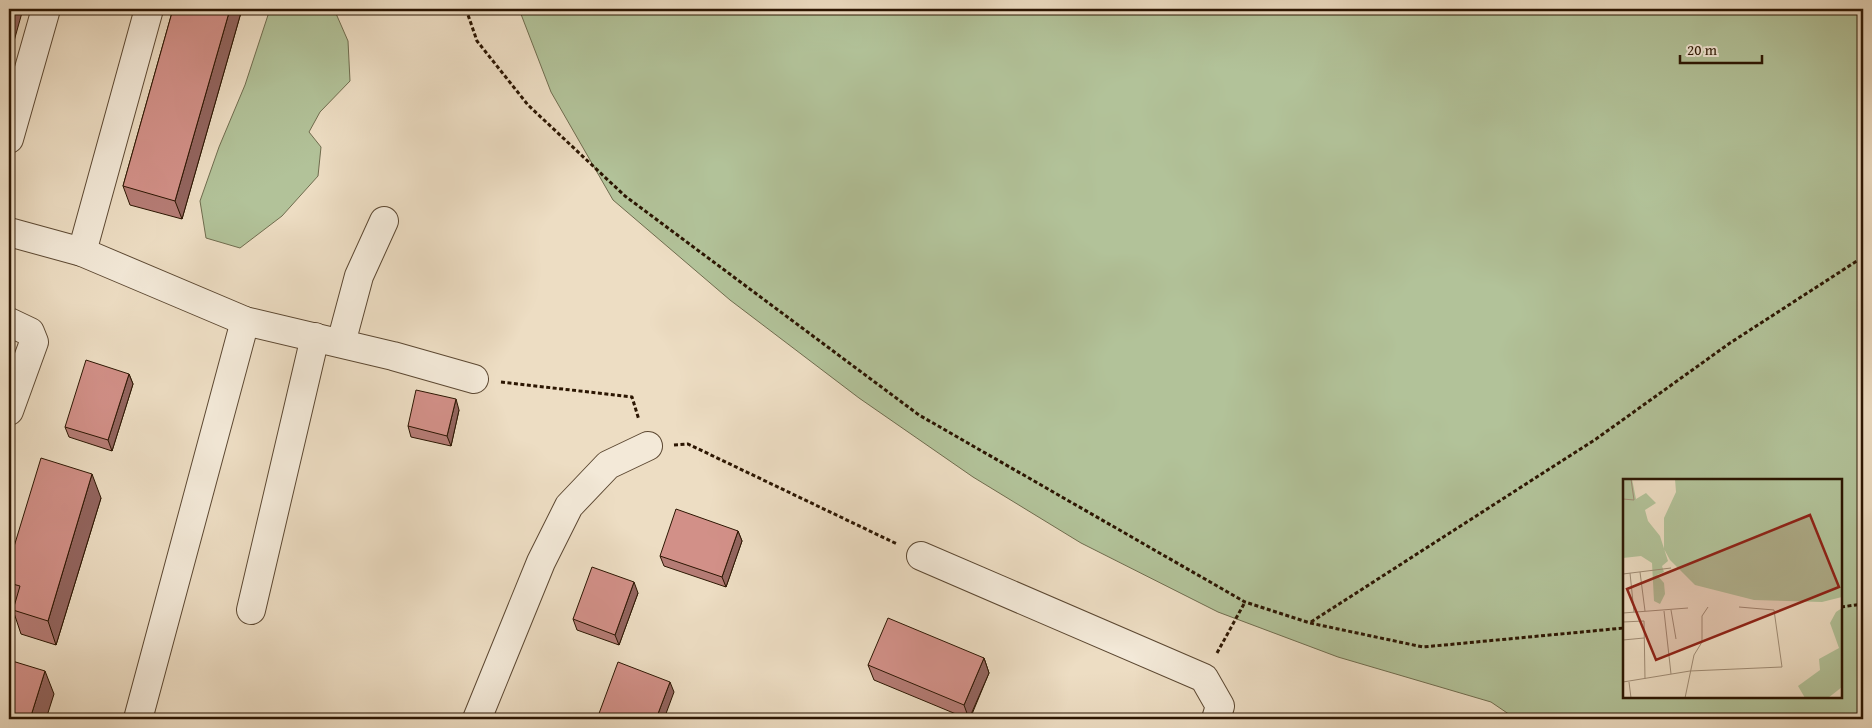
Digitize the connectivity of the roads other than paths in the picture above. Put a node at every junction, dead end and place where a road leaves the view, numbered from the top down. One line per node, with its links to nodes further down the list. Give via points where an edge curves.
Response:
1 (46, 9): 3 (lane)
2 (149, 9): 6 (lane)
3 (9, 139)
4 (384, 221): 9 (lane)
5 (9, 232): 6 (lane)
6 (82, 252): 7 (lane)
7 (245, 321): 9 (lane); 15 (lane)
8 (9, 322): 11 (lane, via 30,332 34,342)
9 (328, 340): 10 (lane); 14 (lane)
10 (474, 379)
11 (9, 411)
12 (648, 446): 16 (lane, via 608,465 569,506 541,562)
13 (921, 556): 17 (lane, via 1204,678 1220,706)
14 (252, 610)
15 (138, 719)
16 (477, 719)
17 (1216, 719)

